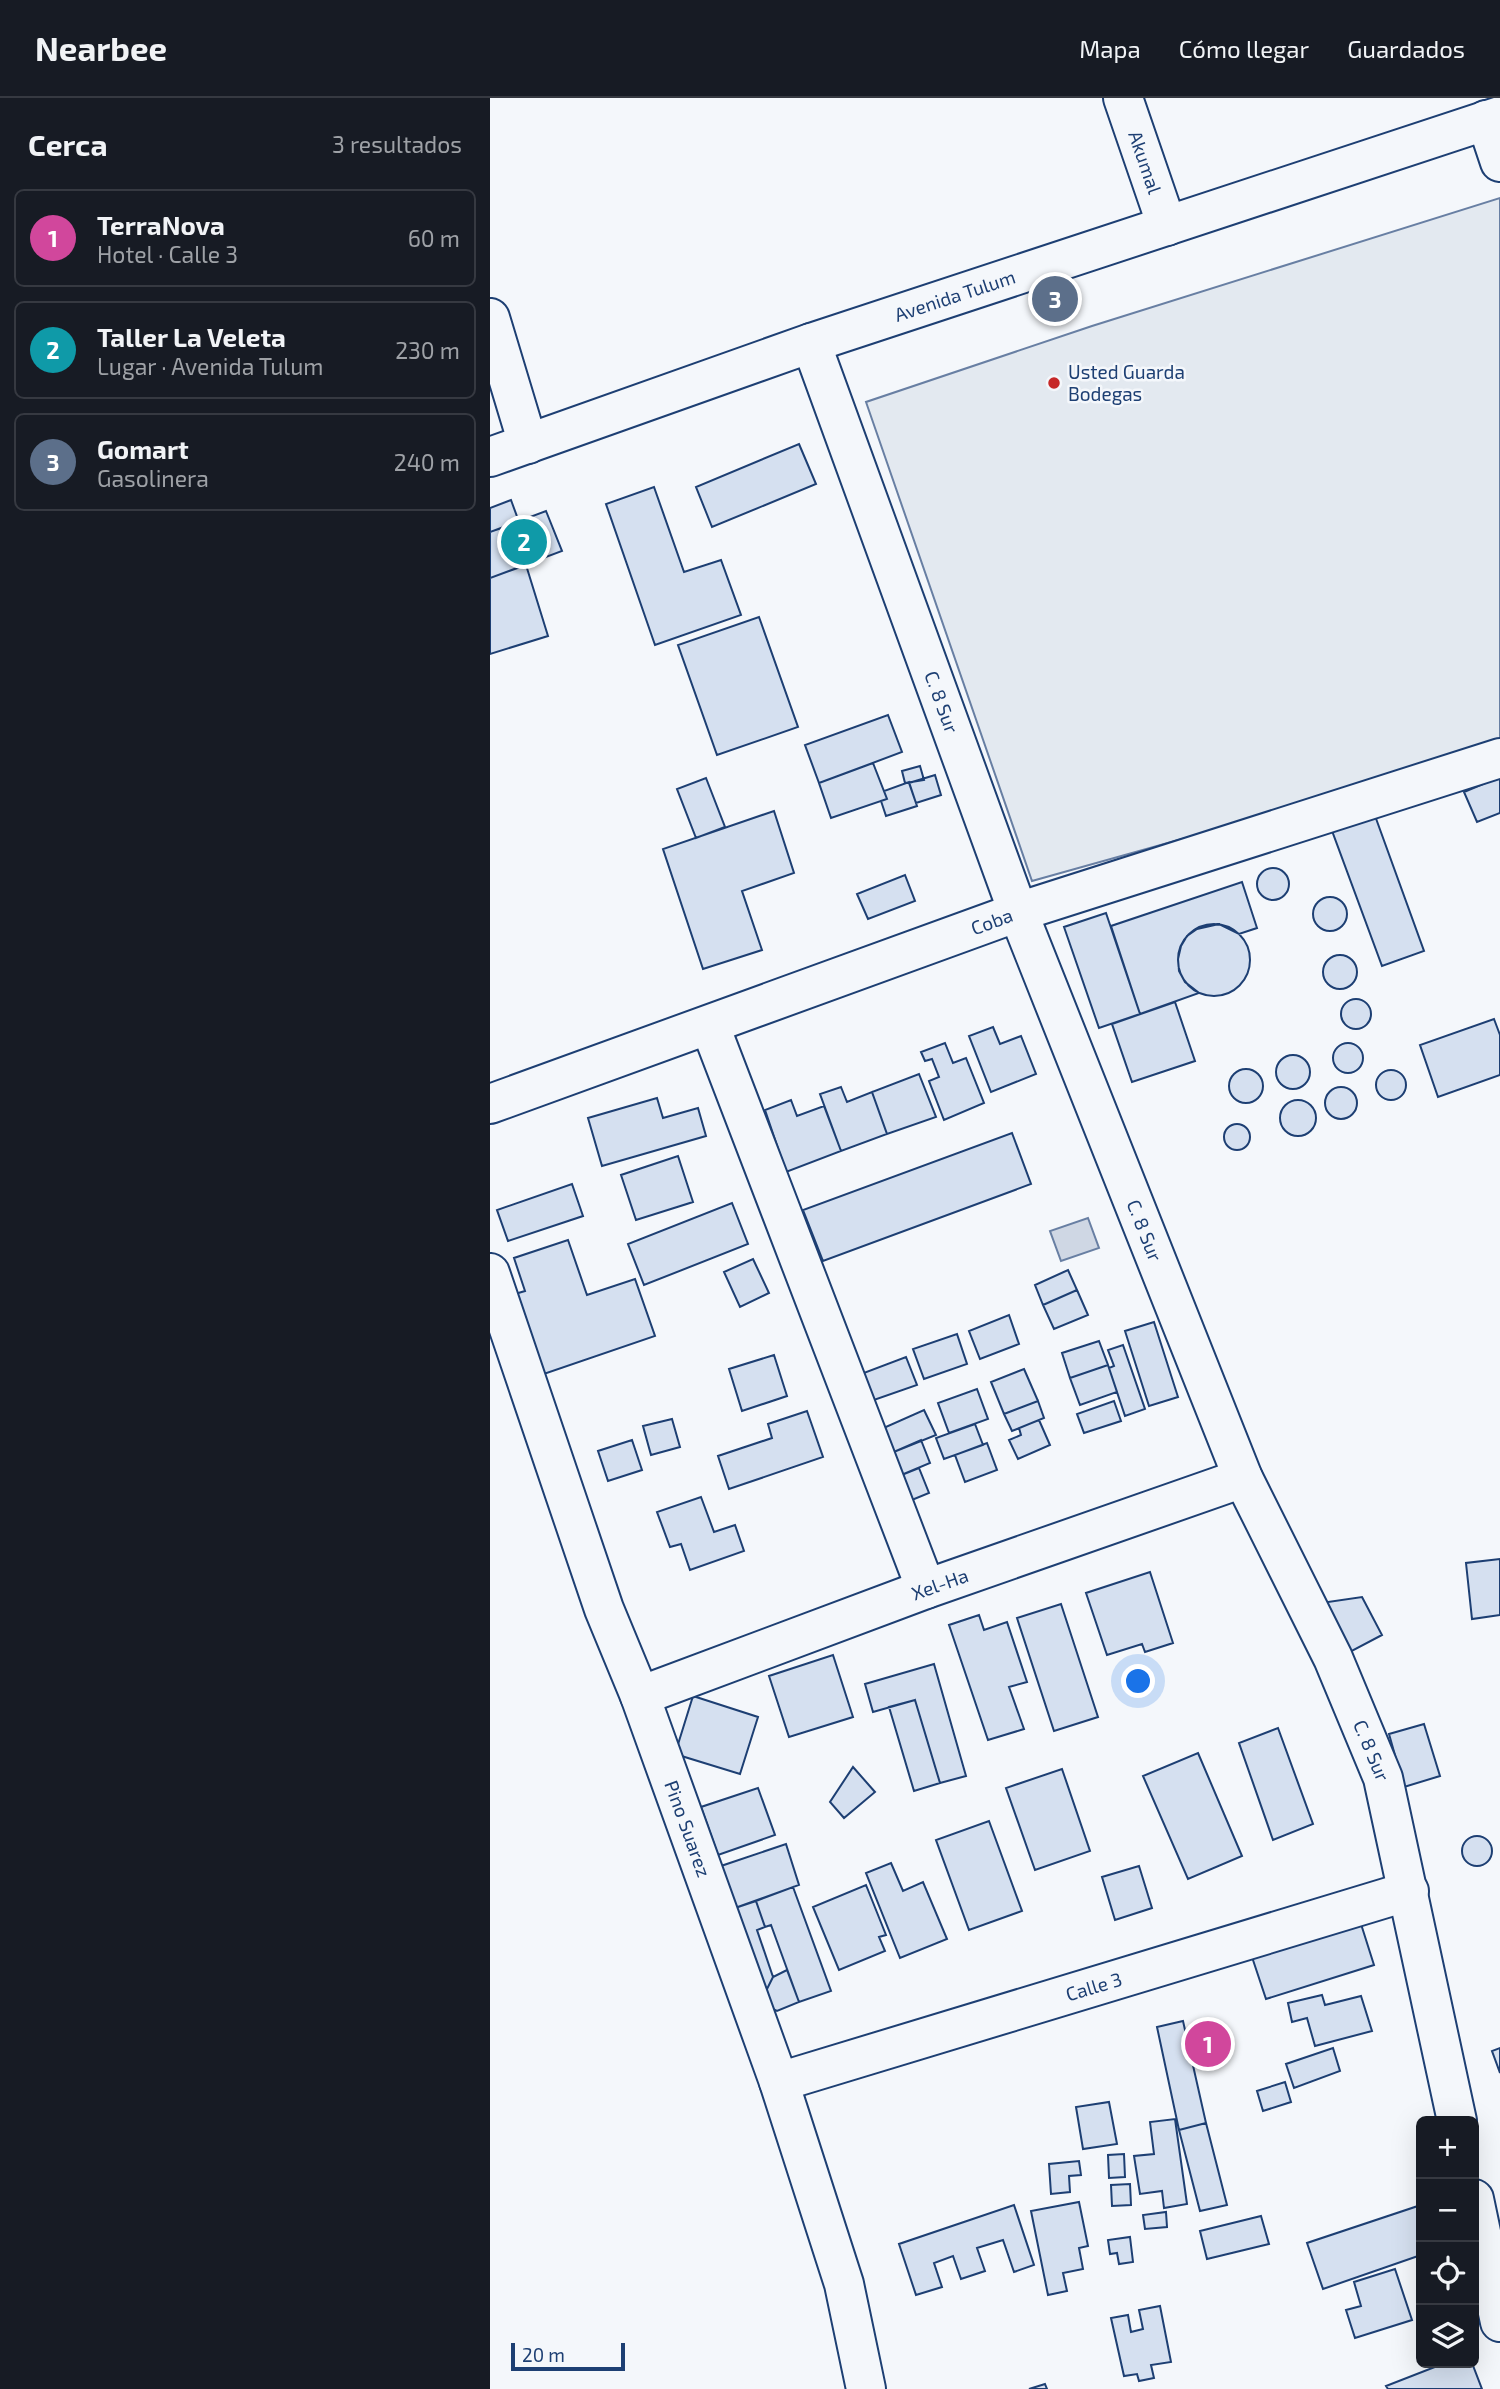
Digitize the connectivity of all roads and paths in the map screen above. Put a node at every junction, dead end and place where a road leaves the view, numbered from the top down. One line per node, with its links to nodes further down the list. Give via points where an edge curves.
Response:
1 (1123, 98): 4 (main road, Akumal)
2 (1493, 118): 3 (main road); 4 (main road, Avenida Tulum)
3 (1500, 162)
4 (1167, 226): 6 (main road, Avenida Tulum)
5 (490, 318): 7 (main road)
6 (811, 343): 7 (main road, Avenida Tulum); 10 (main road, C. 8 Sur)
7 (528, 444): 8 (main road, Avenida Tulum)
8 (490, 457)
9 (1500, 758): 10 (main road, Coba)
10 (1018, 912): 11 (main road, Coba); 14 (main road, C. 8 Sur)
11 (710, 1026): 12 (main road, Coba); 15 (main road)
12 (490, 1104)
13 (490, 1273): 16 (main road, Pino Suarez, via 604,1609)
14 (1243, 1478): 15 (main road, Xel-Ha); 17 (main road, C. 8 Sur, via 1333,1658 1384,1778)
15 (926, 1589): 16 (main road, Xel-Ha)
16 (640, 1696): 18 (main road, Pino Suarez)
17 (1409, 1891): 18 (main road, Calle 3); 19 (main road, C. 8 Sur)
18 (779, 2082): 22 (main road, Pino Suarez, via 844,2284)
19 (1456, 2116)
20 (1479, 2223): 21 (main road)
21 (1500, 2322)
22 (866, 2389)

